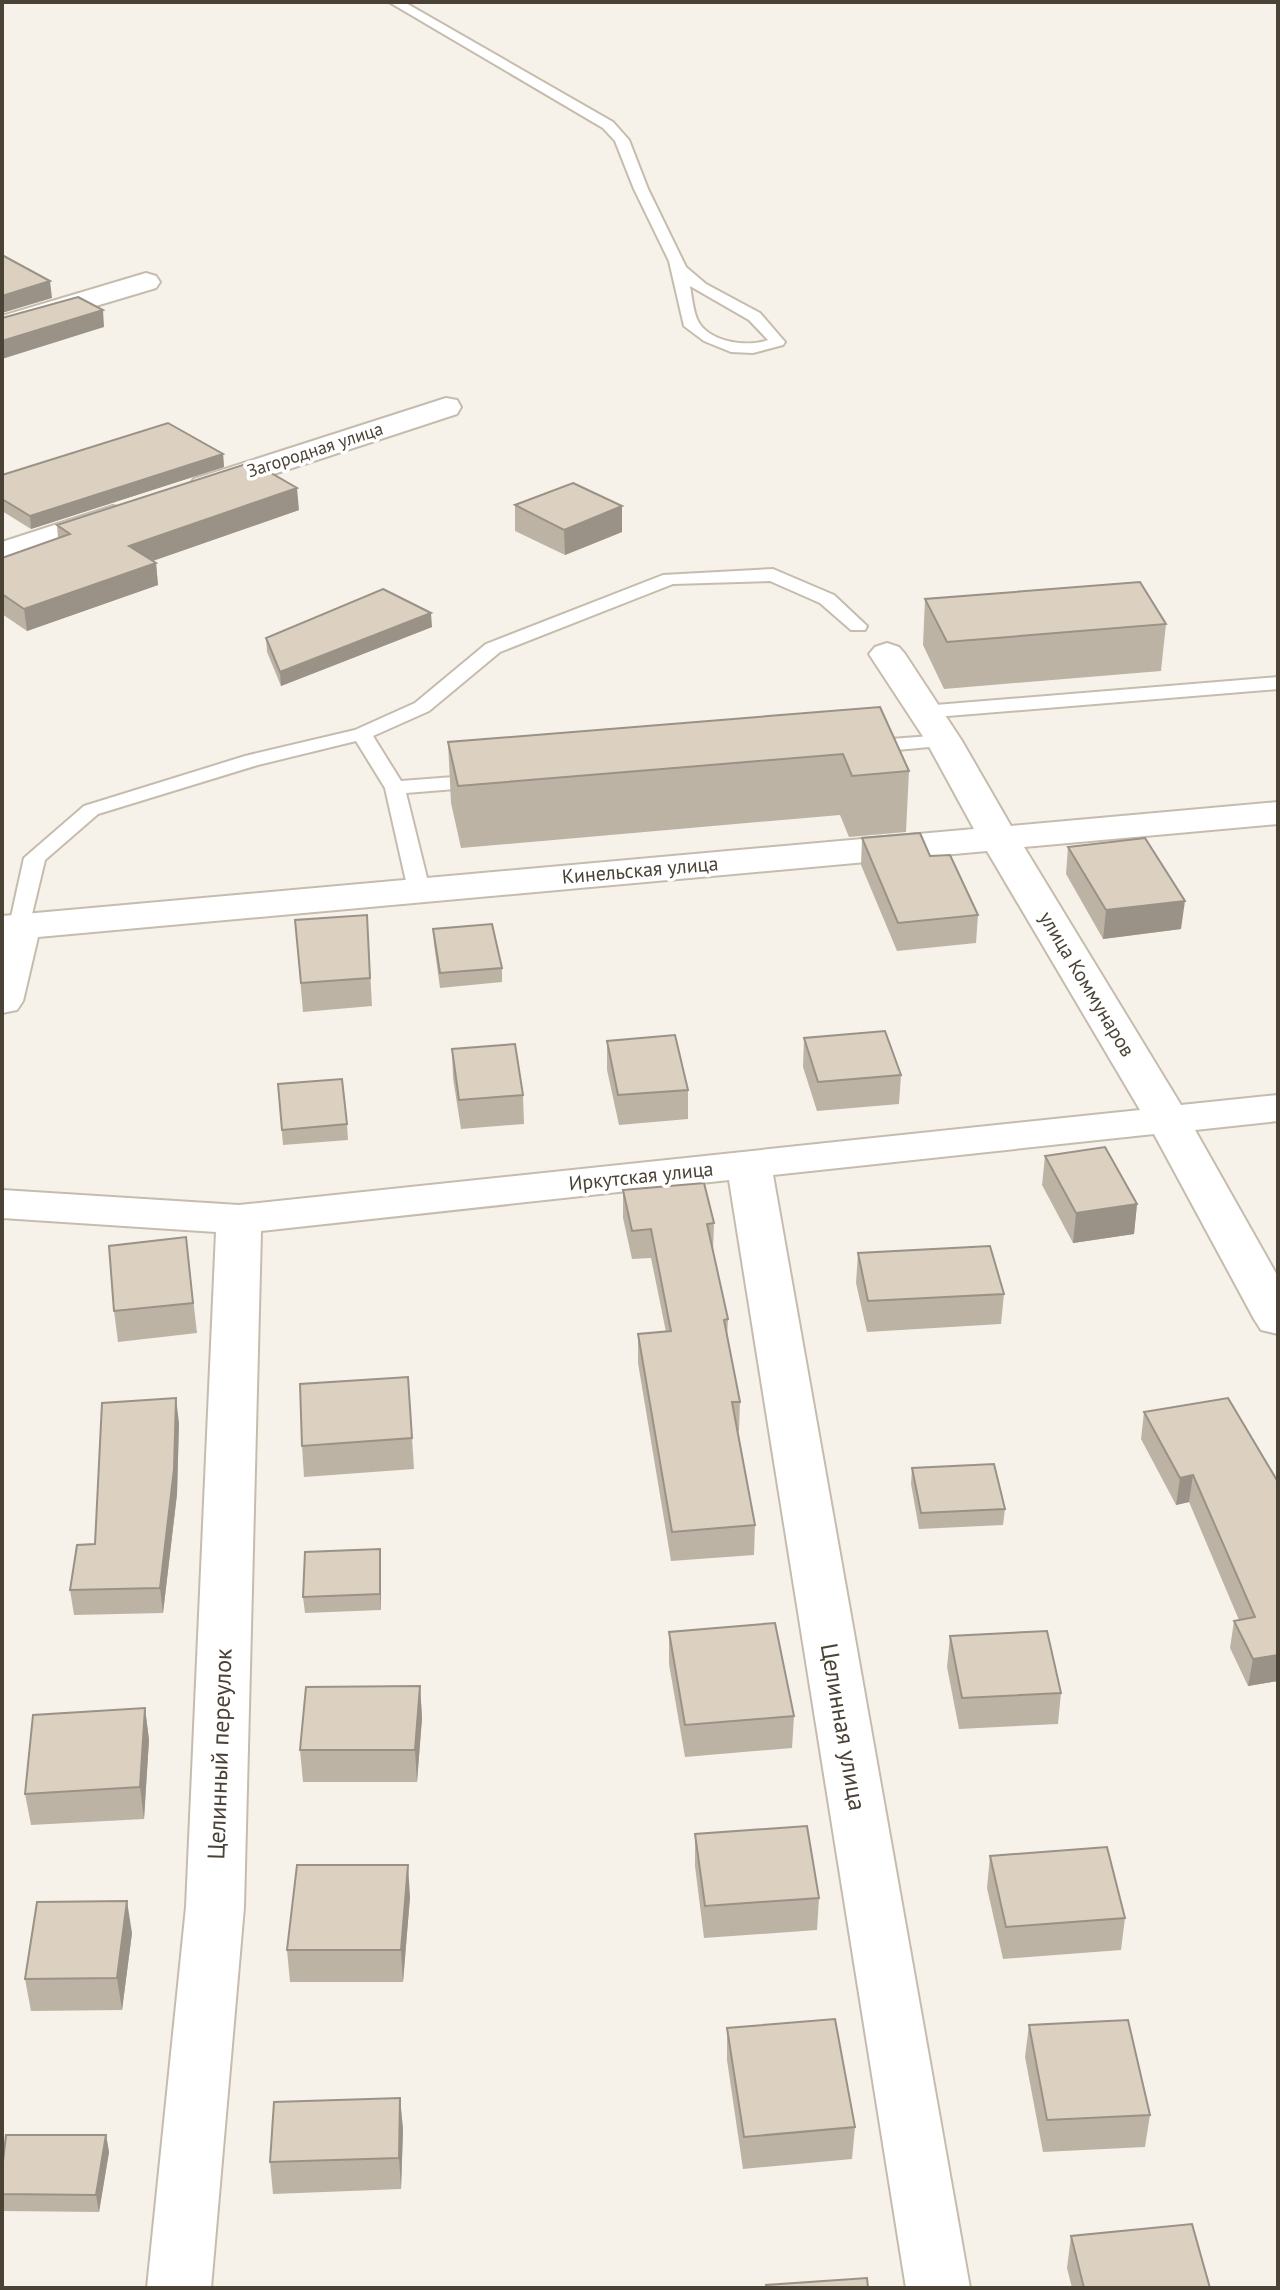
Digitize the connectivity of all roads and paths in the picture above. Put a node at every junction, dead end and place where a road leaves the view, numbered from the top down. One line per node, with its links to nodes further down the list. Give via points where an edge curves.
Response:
1 (395, 2): 2 (lane, via 608,125 622,140 677,261 690,323 716,343 735,348 777,342 762,323)
2 (679, 269)
3 (146, 282): 4 (street)
4 (2, 325)
5 (446, 407): 6 (street, Загородная улица)
6 (180, 494)
7 (135, 509): 8 (street)
8 (2, 553)
9 (858, 626): 13 (lane, via 827,599 773,575 670,579 493,648 422,707)
10 (887, 654): 12 (street, улица Коммунаров)
11 (1278, 683): 12 (lane)
12 (933, 726): 14 (lane); 18 (street, улица Коммунаров)
13 (362, 734): 16 (lane); 20 (lane, via 252,760 91,810 35,858)
14 (841, 749)
15 (506, 779): 16 (lane)
16 (395, 788): 19 (lane)
17 (1278, 813): 18 (street, Кинельская улица)
18 (998, 837): 19 (street, Кинельская улица); 23 (street, улица Коммунаров)
19 (419, 890): 20 (street, Кинельская улица)
20 (11, 927): 21 (street)
21 (2, 1001)
22 (1278, 1108): 23 (street, Иркутская улица)
23 (1167, 1118): 24 (street, Иркутская улица); 27 (street, улица Коммунаров)
24 (749, 1165): 26 (street, Иркутская улица); 29 (street, Целинная улица)
25 (2, 1204): 26 (street, Иркутская улица)
26 (239, 1219): 28 (street, Целинный переулок, via 215,1907)
27 (1278, 1319)
28 (179, 2288)
29 (938, 2288)

